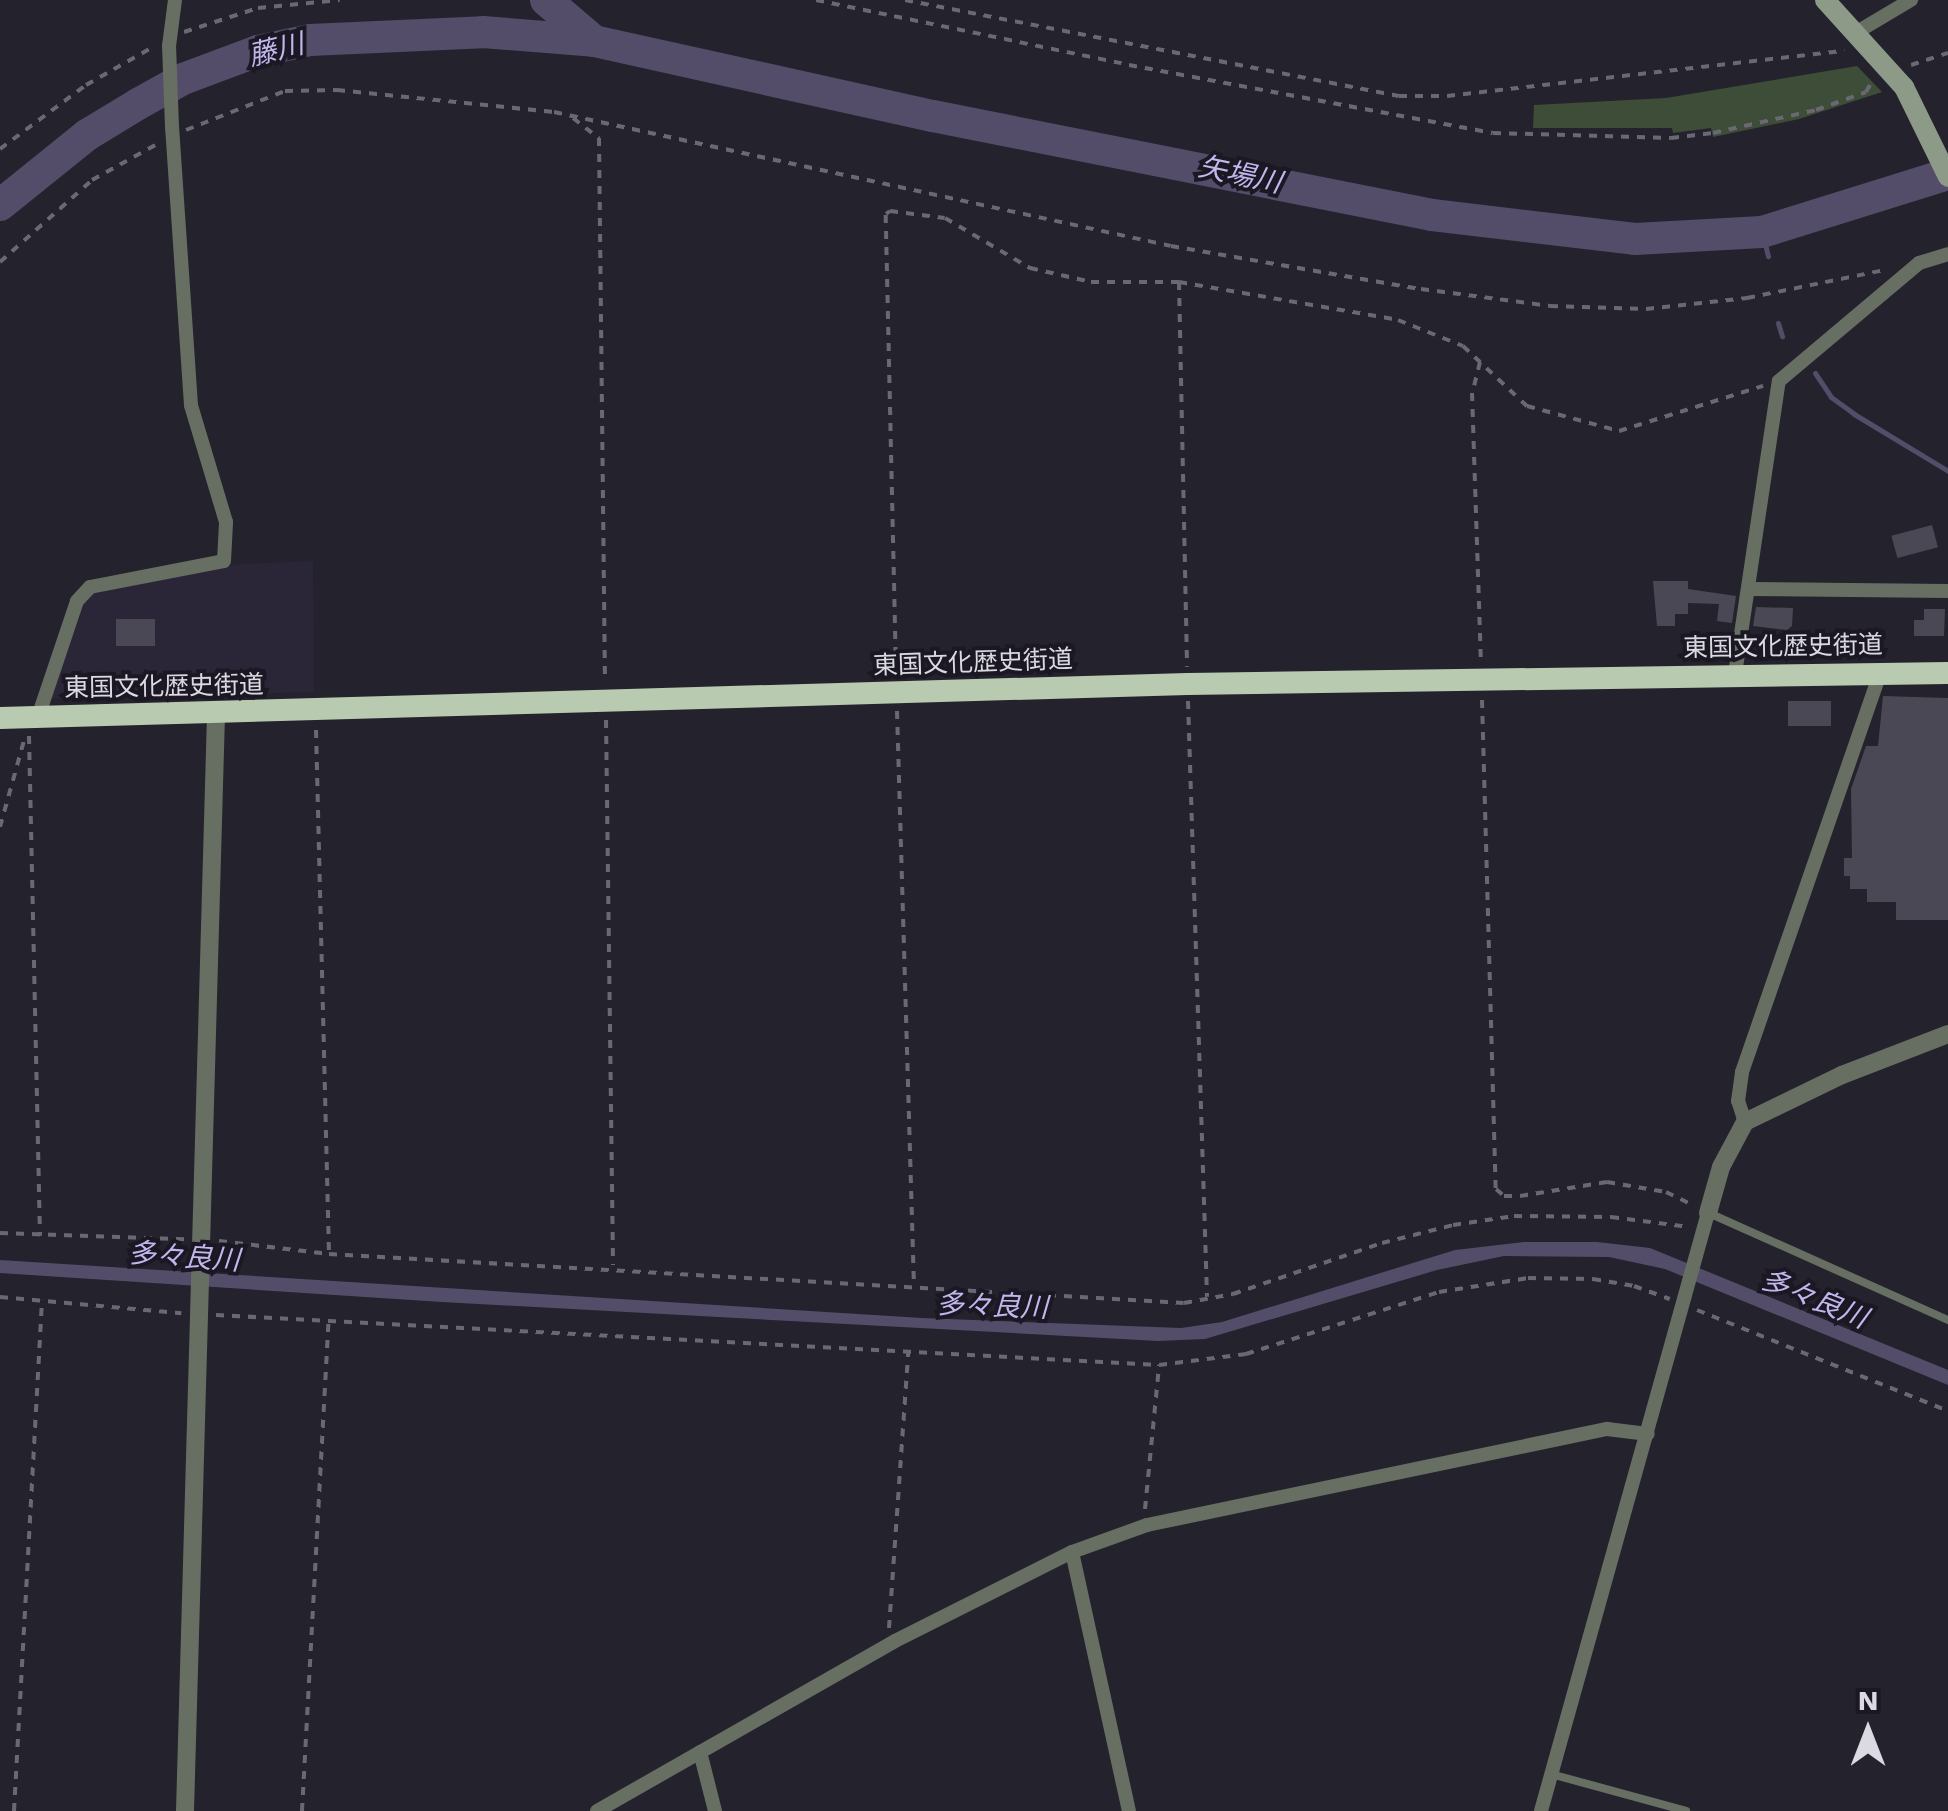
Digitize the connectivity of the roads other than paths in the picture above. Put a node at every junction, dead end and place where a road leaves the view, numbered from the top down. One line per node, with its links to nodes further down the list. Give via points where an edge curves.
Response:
1 (175, 0): 13 (street, via 172,131 192,405 226,522 224,561 90,587 77,601)
2 (1825, 0): 4 (main road)
3 (1911, 0): 4 (street)
4 (1862, 38): 5 (main road, via 1898,80)
5 (1948, 177)
6 (1948, 254): 7 (street, via 1919,263 1779,381)
7 (1748, 589): 8 (street); 11 (street)
8 (1948, 592)
9 (1880, 672): 10 (highway, 東国文化歴史街道); 11 (highway, 東国文化歴史街道); 16 (street, via 1742,1072 1738,1101)
10 (1948, 673)
11 (1735, 674): 12 (highway, 東国文化歴史街道)
12 (216, 713): 13 (highway, 東国文化歴史街道); 23 (street)
13 (31, 717): 14 (highway, 東国文化歴史街道)
14 (0, 718)
15 (1948, 1034): 16 (street)
16 (1745, 1122): 17 (street, via 1720,1167)
17 (1702, 1227): 18 (lane); 19 (street)
18 (1948, 1320)
19 (1648, 1434): 20 (street, via 1607,1429 1144,1526); 22 (street)
20 (1072, 1552): 21 (street, via 894,1642); 26 (street)
21 (700, 1752): 24 (street); 25 (street)
22 (1551, 1774): 27 (street); 28 (lane)
23 (185, 1811)
24 (597, 1811)
25 (715, 1811)
26 (1129, 1811)
27 (1541, 1811)
28 (1686, 1811)

